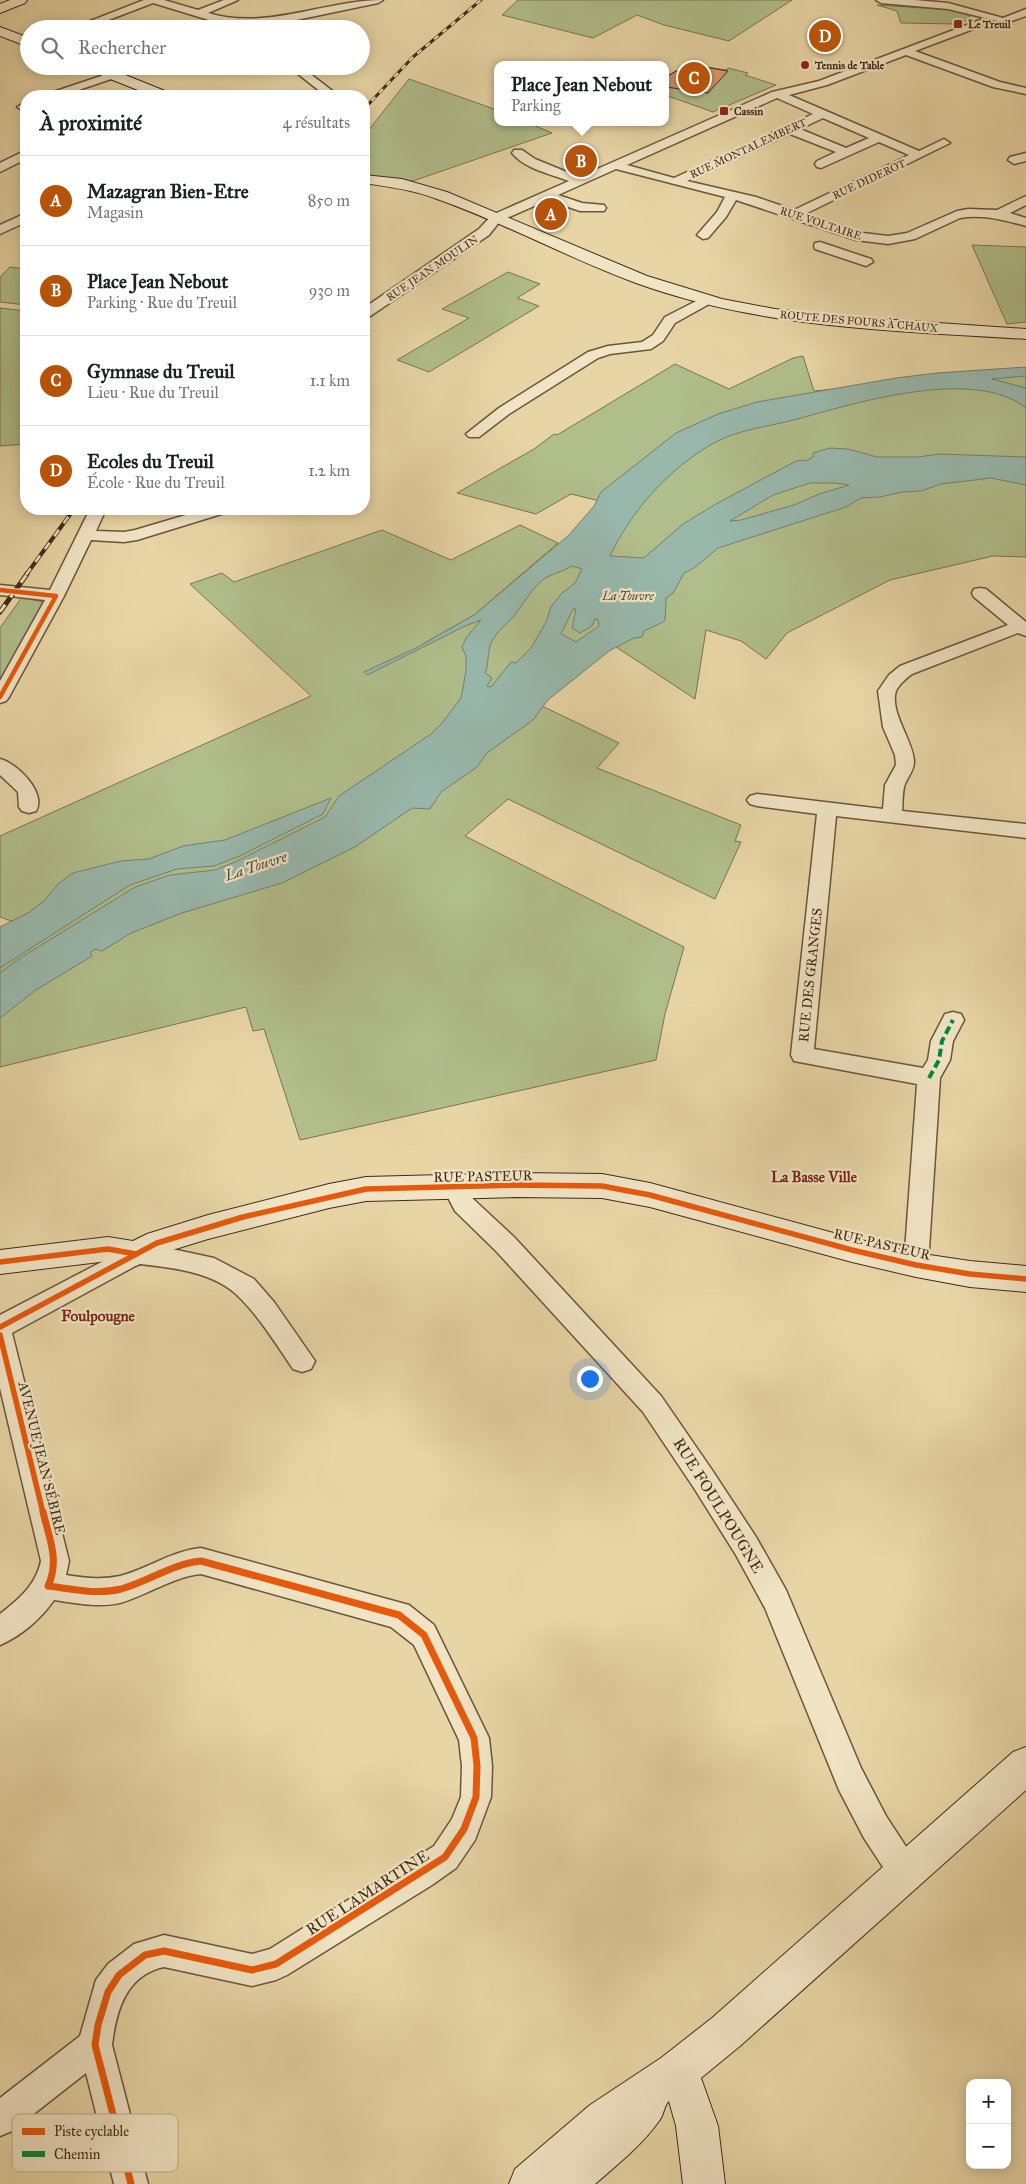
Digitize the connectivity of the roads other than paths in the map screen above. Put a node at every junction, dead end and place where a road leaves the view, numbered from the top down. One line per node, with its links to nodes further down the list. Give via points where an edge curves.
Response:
1 (21, 0): 6 (street)
2 (153, 0): 9 (street); 10 (street)
3 (233, 0): 9 (street)
4 (378, 0): 12 (street, via 287,19)
5 (881, 0): 7 (street)
6 (0, 9)
7 (964, 9): 13 (street, via 978,15); 14 (street)
8 (1026, 12): 14 (street)
9 (198, 14): 11 (street)
10 (99, 20)
11 (219, 20)
12 (267, 20)
13 (981, 21): 14 (street); 15 (street, RUE JEAN MOULIN); 16 (street)
14 (1008, 22): 16 (street)
15 (968, 28): 16 (street); 19 (street, RUE JEAN MOULIN)
16 (991, 28)
17 (0, 31): 18 (street)
18 (20, 39)
19 (908, 52): 22 (street); 28 (street, RUE JEAN MOULIN, via 823,83)
20 (113, 75): 24 (street); 25 (street)
21 (305, 75): 26 (street)
22 (982, 80): 23 (street); 27 (street)
23 (968, 85)
24 (69, 90)
25 (150, 90)
26 (326, 90)
27 (1026, 91)
28 (776, 94): 29 (street); 40 (street, RUE JEAN MOULIN)
29 (821, 114): 30 (street, RUE MONTALEMBERT); 31 (street)
30 (789, 129): 33 (street); 44 (street, RUE MONTALEMBERT)
31 (879, 138): 33 (street); 35 (street)
32 (944, 144): 35 (street, RUE DIDEROT)
33 (846, 152): 39 (street)
34 (518, 153): 43 (street, via 531,162)
35 (919, 155): 50 (street, RUE DIDEROT)
36 (20, 157): 41 (street)
37 (1026, 157): 38 (street)
38 (1014, 160)
39 (821, 164)
40 (615, 165): 43 (street, RUE JEAN MOULIN); 44 (street, RUE VOLTAIRE)
41 (0, 168)
42 (370, 181): 52 (street, ROUTE DES FOURS À CHAUX, via 426,190)
43 (579, 181): 45 (street, RUE JEAN MOULIN)
44 (674, 182): 46 (street, RUE VOLTAIRE)
45 (548, 194): 48 (street, RUE JEAN MOULIN); 49 (street, via 580,207)
46 (732, 195): 50 (street, RUE VOLTAIRE); 57 (street, via 722,214)
47 (1026, 200): 51 (street)
48 (524, 204): 52 (street, RUE JEAN MOULIN); 56 (street)
49 (600, 208)
50 (795, 214): 58 (street, RUE VOLTAIRE)
51 (999, 214): 54 (street, RUE VOLTAIRE); 58 (street, RUE VOLTAIRE, via 957,215 900,238 879,240)
52 (496, 218): 56 (street, ROUTE DES FOURS À CHAUX); 63 (street, RUE JEAN MOULIN, via 484,232)
53 (20, 219): 55 (street)
54 (1026, 222)
55 (0, 230)
56 (526, 231): 62 (street, ROUTE DES FOURS À CHAUX, via 641,279)
57 (703, 235)
58 (861, 237): 60 (street)
59 (820, 246): 60 (street)
60 (836, 252): 61 (street)
61 (866, 262)
62 (706, 300): 65 (street, ROUTE DES FOURS À CHAUX, via 797,318); 67 (street, via 670,320 652,342 593,355 504,411)
63 (370, 310)
64 (1026, 326): 65 (street, ROUTE DES FOURS À CHAUX)
65 (988, 331): 66 (street, ROUTE DES FOURS À CHAUX)
66 (1026, 334)
67 (474, 434)
68 (95, 515): 70 (street)
69 (202, 515): 70 (street, via 137,535)
70 (85, 535): 73 (street)
71 (0, 590): 73 (street)
72 (980, 593): 74 (street)
73 (56, 596): 75 (street)
74 (1023, 628): 80 (street, via 906,670 895,679 887,691 887,702 905,765 895,785)
75 (0, 697)
76 (0, 764): 78 (street, via 25,788)
77 (757, 800): 79 (street)
78 (29, 807)
79 (827, 809): 80 (street); 83 (street, RUE DES GRANGES, via 802,1055)
80 (892, 817): 81 (street)
81 (1026, 831)
82 (953, 1020): 83 (street)
83 (929, 1078): 88 (street)
84 (455, 1188): 85 (street, RUE PASTEUR, via 366,1189 329,1196); 88 (street, RUE PASTEUR, via 602,1186 650,1195); 96 (street, RUE FOULPOUGNE, via 463,1204 506,1244 652,1404 693,1462 776,1600 850,1779 875,1827)
85 (182, 1249): 86 (street, RUE PASTEUR, via 157,1243); 92 (street, via 245,1286)
86 (136, 1254): 87 (street, via 108,1249); 90 (street)
87 (0, 1262)
88 (916, 1265): 89 (street, RUE PASTEUR)
89 (1026, 1279)
90 (0, 1326)
91 (0, 1335): 93 (street, AVENUE JEAN SÉBIRE, via 55,1561)
92 (302, 1361)
93 (48, 1586): 94 (street, AVENUE JEAN SÉBIRE, via 41,1597); 97 (street, RUE LAMARTINE, via 97,1591 120,1589 200,1561 399,1615 424,1635 474,1738 477,1766 476,1797 464,1829 445,1857 276,1964 252,1970 164,1951 145,1955 119,1975 108,1992)
94 (0, 1631)
95 (1026, 1765): 96 (street)
96 (906, 1873): 98 (street, via 726,2032)
97 (95, 2045): 99 (street); 100 (street)
98 (675, 2072): 101 (street, via 605,2120); 102 (street, via 617,2137); 103 (street, via 688,2093 698,2124)
99 (113, 2114)
100 (0, 2120)
101 (530, 2184)
102 (563, 2184)
103 (704, 2184)

